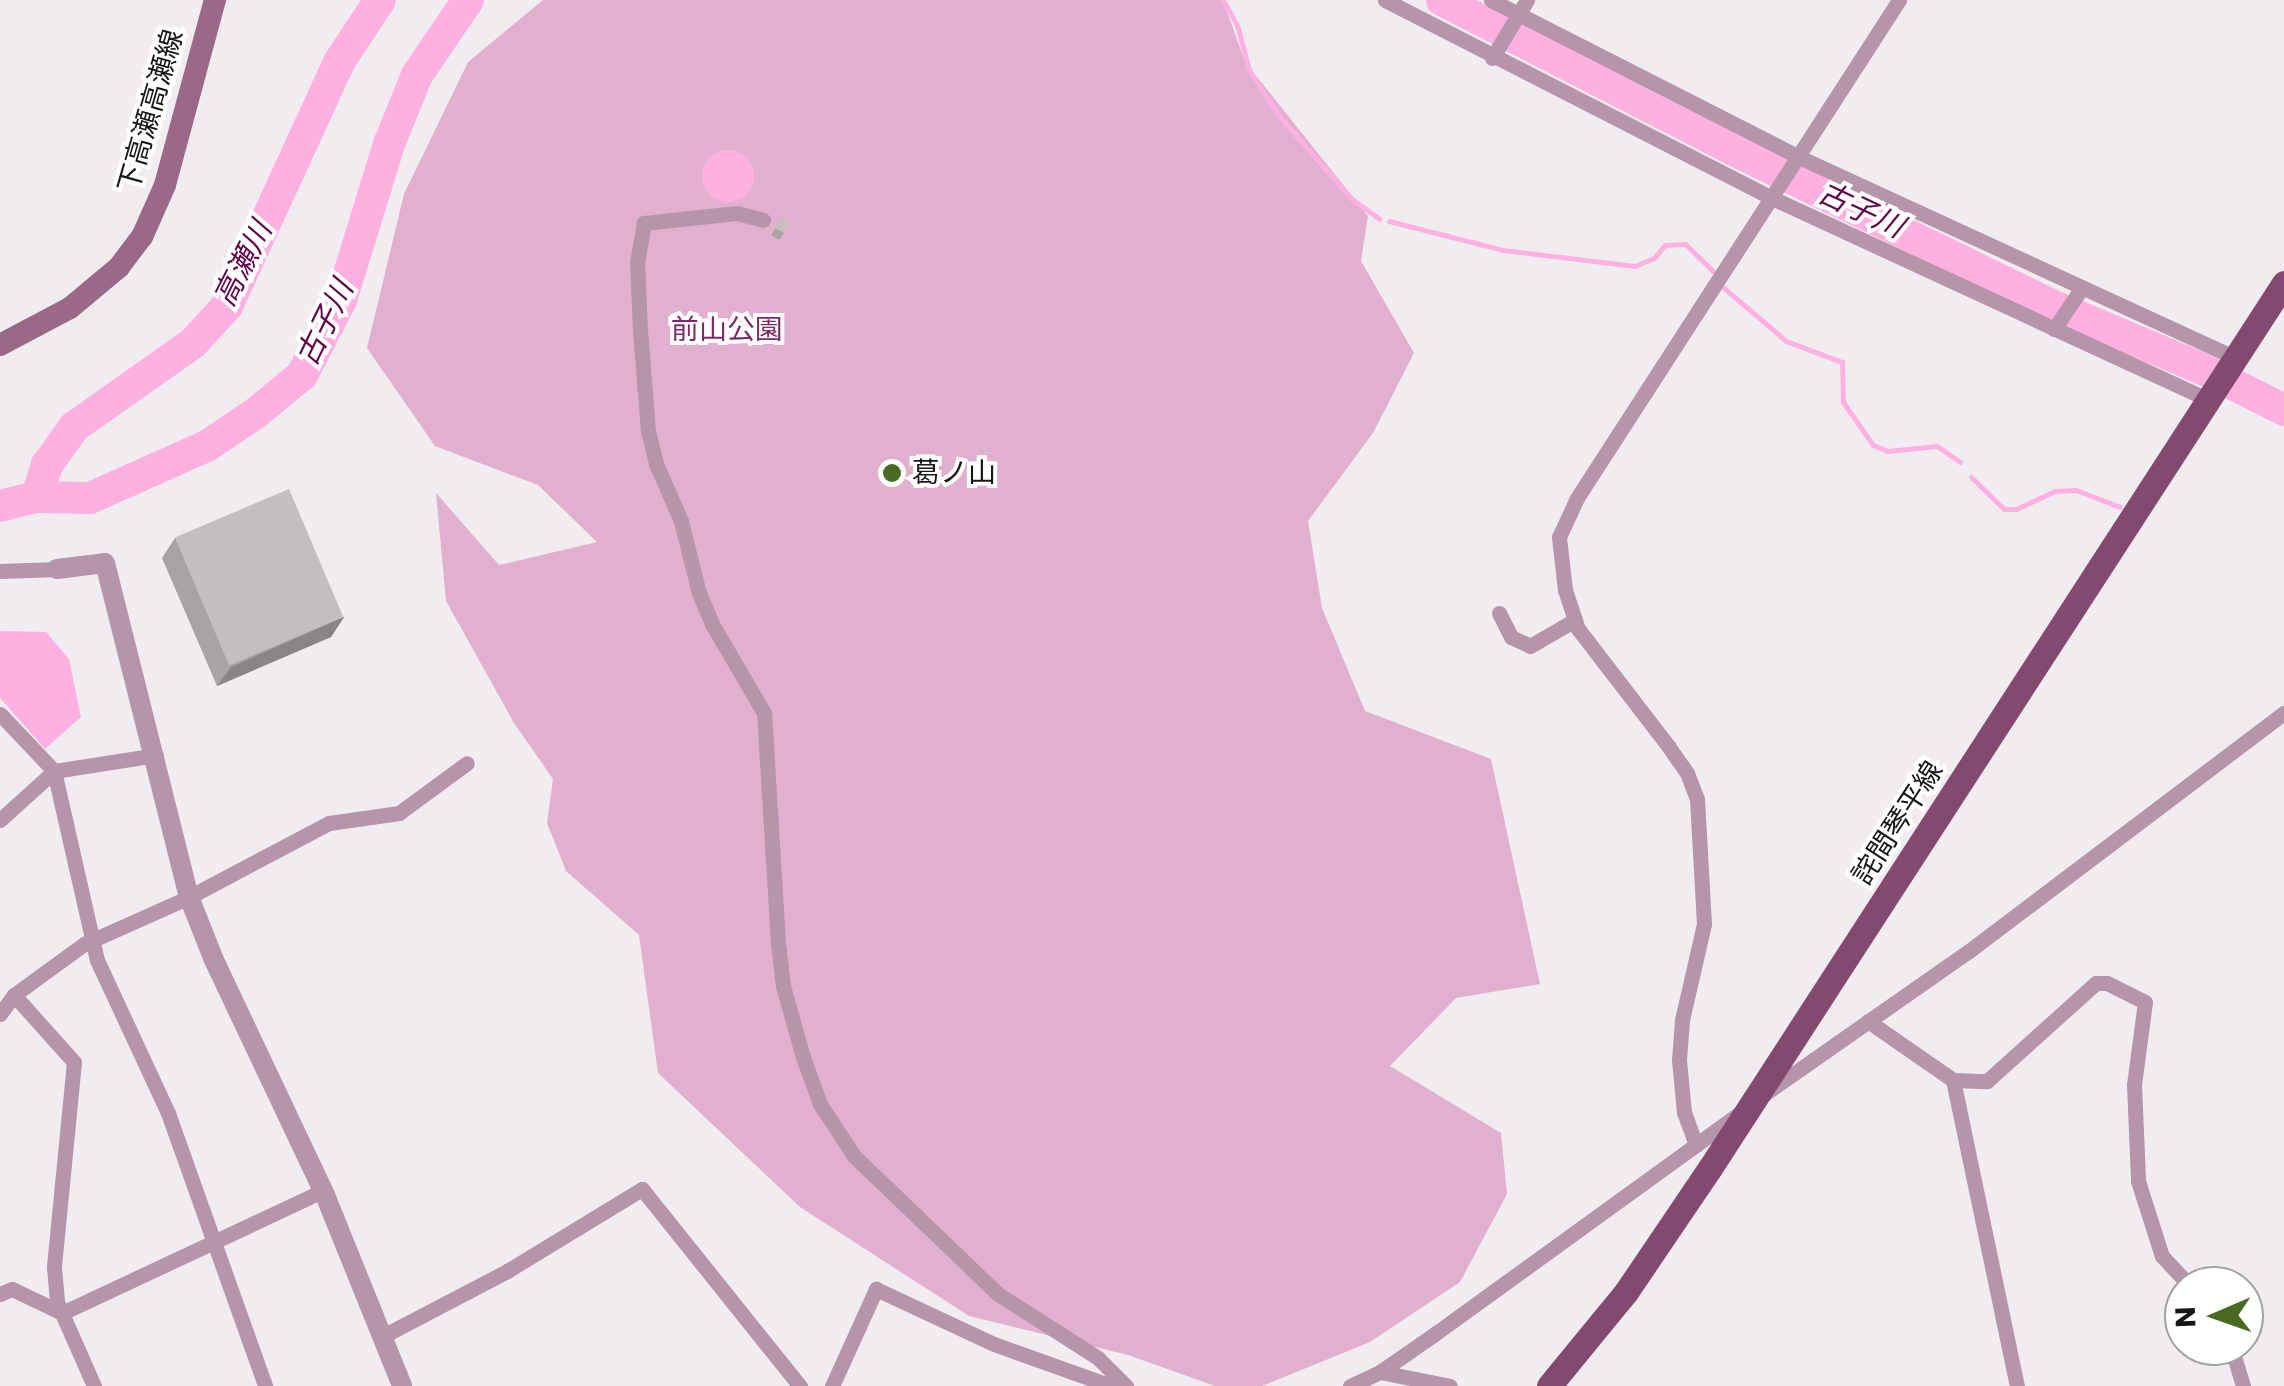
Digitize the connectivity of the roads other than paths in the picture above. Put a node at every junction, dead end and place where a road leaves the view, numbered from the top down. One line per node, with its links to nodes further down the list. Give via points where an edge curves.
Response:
1 (215, 0): 13 (main road, 下高瀬高瀬線, via 165,185 142,236 119,267 70,308)
2 (1385, 0): 6 (street)
3 (1492, 0): 5 (street)
4 (1899, 0): 7 (street)
5 (1522, 7): 6 (street); 7 (street)
6 (1492, 58): 8 (street)
7 (1799, 157): 8 (street); 11 (street)
8 (1774, 194): 12 (street); 19 (street, via 1576,498 1560,537)
9 (763, 220): 47 (street, via 737,213 644,223 637,262 640,330 656,466 681,521 712,624 764,712 780,957 802,1057 820,1104 868,1170 998,1294 1098,1358)
10 (2284, 283): 14 (main road, 詫間琴平線)
11 (2081, 288): 12 (street); 14 (street)
12 (2054, 329): 15 (street)
13 (0, 345)
14 (2236, 358): 15 (main road, 詫間琴平線)
15 (2210, 400): 32 (main road, 詫間琴平線)
16 (57, 569): 17 (street); 22 (street, via 105,564)
17 (0, 571)
18 (1499, 613): 19 (street, via 1511,637 1530,646)
19 (1575, 620): 33 (street, via 1687,773 1697,798 1704,924 1679,1060 1684,1112)
20 (2284, 713): 30 (street)
21 (0, 714): 24 (street)
22 (156, 755): 24 (street); 26 (street)
23 (467, 763): 26 (street, via 398,814 330,823)
24 (54, 770): 25 (street); 27 (street)
25 (0, 820)
26 (188, 897): 27 (street); 34 (street)
27 (93, 940): 28 (street); 35 (street, via 168,1113)
28 (14, 996): 29 (street); 38 (street, via 74,1062 54,1267)
29 (0, 1014)
30 (1868, 1021): 31 (street); 32 (street)
31 (1953, 1080): 36 (street, via 1987,1081 2096,983 2145,1002 2134,1084 2138,1181 2162,1256); 51 (street)
32 (1754, 1102): 33 (street); 50 (main road, 詫間琴平線, via 1626,1292)
33 (1696, 1144): 40 (street)
34 (324, 1190): 35 (street); 39 (street)
35 (214, 1242): 38 (street); 42 (street)
36 (2171, 1266)
37 (0, 1294): 38 (street, via 12,1288)
38 (62, 1313): 41 (street)
39 (381, 1337): 43 (street); 44 (street, via 642,1190)
40 (1380, 1372): 48 (street); 49 (street)
41 (94, 1386)
42 (265, 1386)
43 (402, 1386)
44 (800, 1386)
45 (832, 1386): 46 (street, via 876,1289 994,1344)
46 (1111, 1386)
47 (1126, 1386)
48 (1350, 1386)
49 (1450, 1386)
50 (1549, 1386)
51 (2017, 1386)

